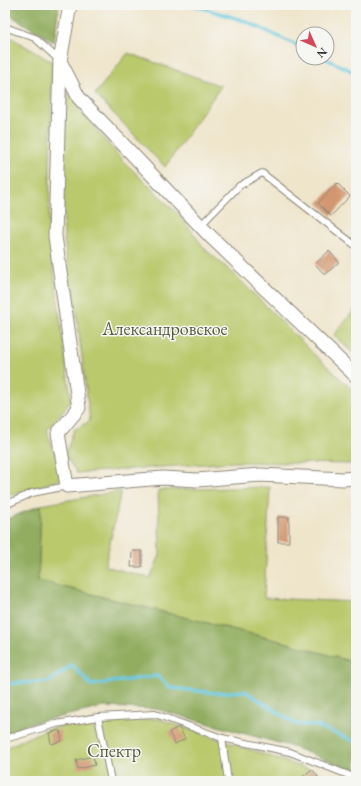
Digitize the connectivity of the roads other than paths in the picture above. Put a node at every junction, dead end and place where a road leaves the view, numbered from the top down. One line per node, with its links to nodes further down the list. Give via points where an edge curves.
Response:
1 (70, 5): 3 (street)
2 (5, 27): 3 (lane, via 35,38)
3 (60, 61): 4 (street, via 79,98); 8 (street, via 55,236 80,408 58,432)
4 (200, 226): 5 (lane, via 239,186 262,173); 6 (street)
5 (356, 246)
6 (356, 376)
7 (356, 478): 8 (street, via 260,475 197,480 163,478)
8 (67, 486): 9 (lane, via 32,493)
9 (5, 505)
10 (98, 717): 11 (lane, via 155,714); 12 (lane, via 56,724); 14 (lane)
11 (222, 738): 13 (lane, via 290,752); 15 (lane)
12 (5, 739)
13 (356, 778)
14 (111, 781)
15 (228, 781)

